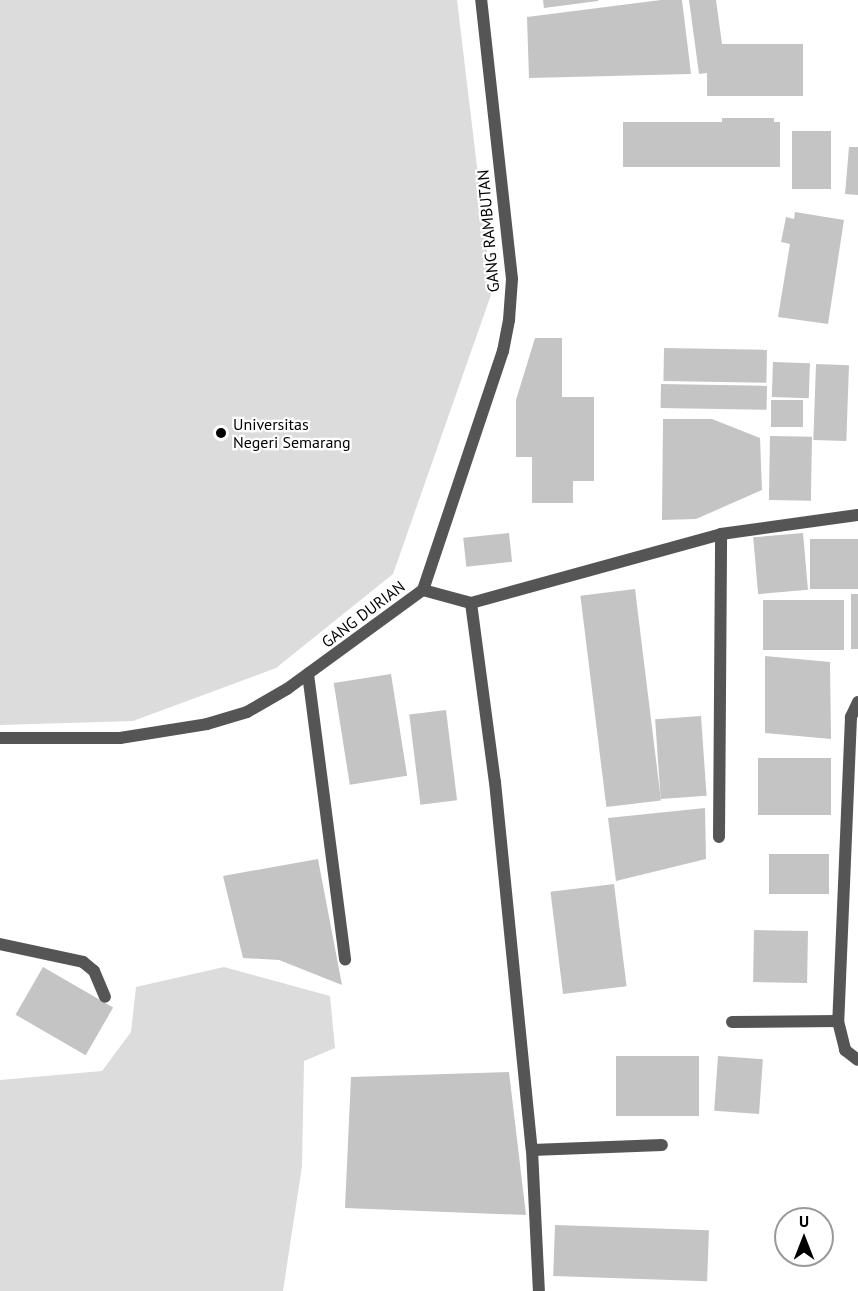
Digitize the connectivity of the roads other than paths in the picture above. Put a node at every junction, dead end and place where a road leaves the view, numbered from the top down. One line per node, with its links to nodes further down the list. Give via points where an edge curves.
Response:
1 (481, 0): 4 (street, GANG RAMBUTAN, via 512,279 509,320 503,351)
2 (858, 515): 3 (street)
3 (721, 534): 5 (street); 9 (street)
4 (423, 590): 5 (street, GANG DURIAN); 6 (street, GANG DURIAN)
5 (471, 603): 17 (street, via 495,782)
6 (308, 675): 8 (street, GANG DURIAN, via 247,712 207,724 120,738); 11 (street)
7 (858, 702): 13 (street, via 851,717)
8 (0, 738)
9 (719, 837)
10 (0, 944): 12 (street, via 83,962 94,971)
11 (345, 960)
12 (105, 997)
13 (838, 1021): 14 (street); 15 (street, via 845,1050)
14 (732, 1022)
15 (858, 1060)
16 (662, 1145): 17 (street)
17 (532, 1150): 18 (street)
18 (539, 1291)

